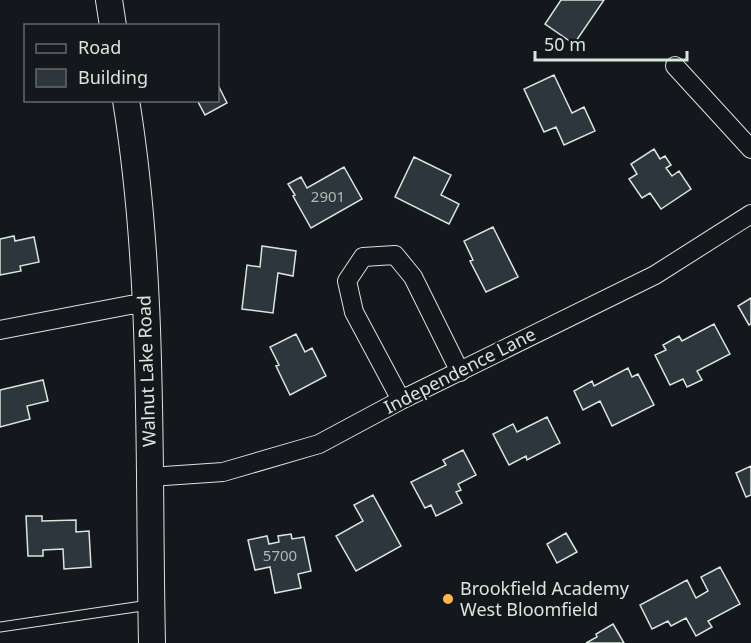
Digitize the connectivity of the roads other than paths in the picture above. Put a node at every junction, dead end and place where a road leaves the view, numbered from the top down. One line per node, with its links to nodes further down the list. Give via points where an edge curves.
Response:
1 (109, 0): 2 (street)
2 (114, 24)
3 (675, 66): 5 (street)
4 (126, 102): 7 (street, Walnut Lake Road, via 135,157)
5 (751, 149)
6 (751, 214): 9 (street, Independence Lane, via 655,275)
7 (146, 304): 8 (street); 11 (street, Walnut Lake Road)
8 (0, 330)
9 (460, 372): 10 (street, Independence Lane); 10 (street, via 413,277 395,255 363,257 347,281 354,312)
10 (401, 400): 11 (street, Independence Lane, via 319,444 222,472)
11 (150, 477): 12 (street, Walnut Lake Road)
12 (151, 604): 13 (lane); 14 (street, Walnut Lake Road)
13 (0, 627)
14 (152, 643)

